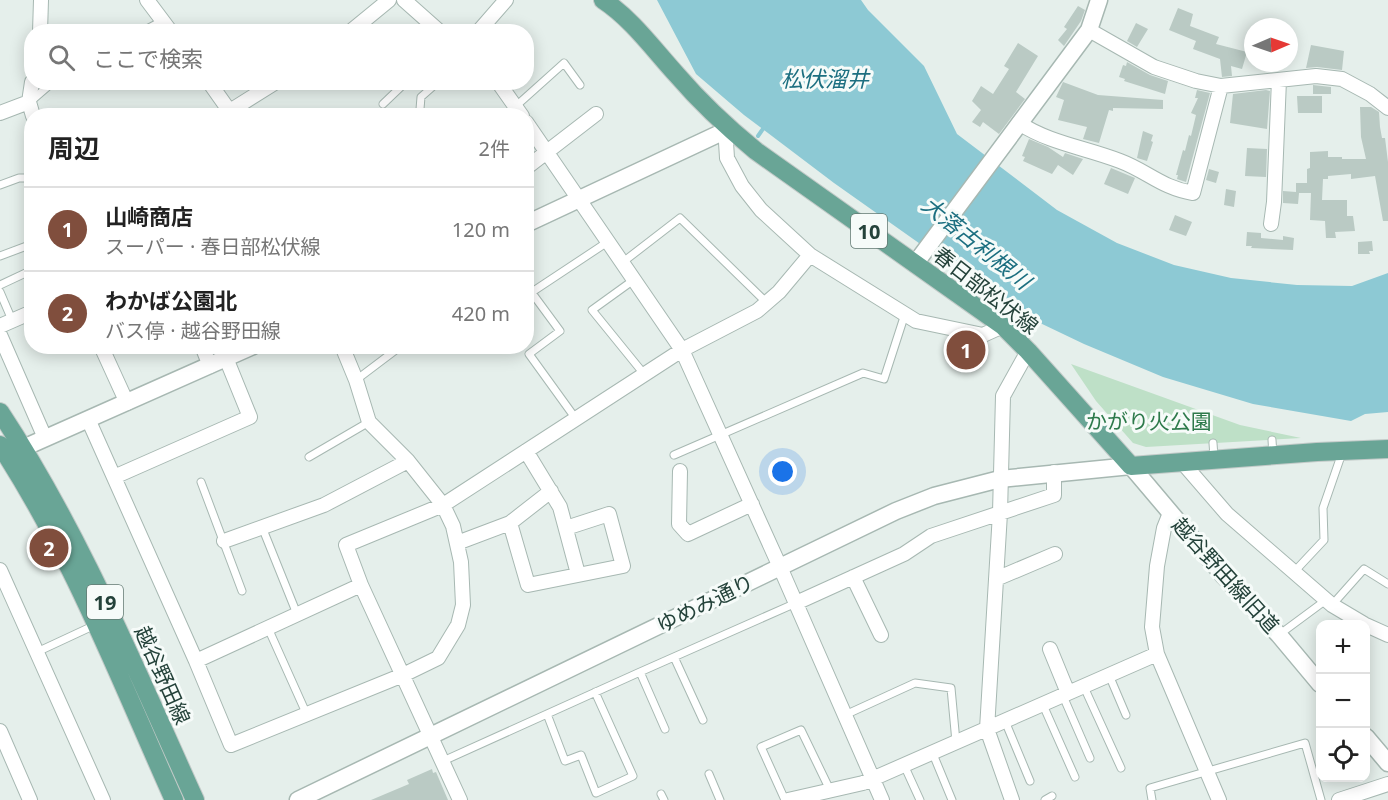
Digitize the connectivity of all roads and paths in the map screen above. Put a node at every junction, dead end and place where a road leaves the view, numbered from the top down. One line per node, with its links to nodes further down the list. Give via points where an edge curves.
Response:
1 (41, 0): 8 (street)
2 (147, 0): 9 (street)
3 (389, 0): 10 (street)
4 (404, 0): 11 (street)
5 (506, 0): 12 (street)
6 (603, 0): 37 (main road, 春日部松伏線 / 10, via 631,24)
7 (1099, 0): 13 (street)
8 (40, 24)
9 (165, 24)
10 (360, 24)
11 (428, 24)
12 (485, 24)
13 (1089, 30): 16 (street, via 1154,66); 36 (street)
14 (1279, 80): 16 (street); 32 (street, via 1316,76 1342,79); 45 (street)
15 (580, 85): 31 (lane, via 564,63)
16 (1221, 86): 36 (street, via 1193,193 1165,186 1123,161 1060,142)
17 (32, 90): 25 (street)
18 (46, 90): 26 (lane)
19 (214, 90): 27 (street)
20 (264, 90): 28 (street)
21 (398, 90): 24 (lane)
22 (429, 90): 29 (lane, via 421,97)
23 (504, 90): 30 (street)
24 (383, 104)
25 (31, 108)
26 (32, 108)
27 (224, 108)
28 (237, 108)
29 (420, 108)
30 (516, 108)
31 (527, 108)
32 (1388, 108)
33 (24, 110): 34 (street)
34 (0, 113)
35 (596, 114): 39 (street)
36 (1019, 123): 50 (street)
37 (729, 129): 43 (street); 48 (street, via 727,158 741,186); 50 (main road, 春日部松伏線 / 10)
38 (534, 133): 39 (street)
39 (548, 152): 40 (street); 43 (street)
40 (534, 162)
41 (24, 178): 42 (lane)
42 (0, 185)
43 (581, 199): 44 (street); 46 (street)
44 (534, 220)
45 (1271, 224)
46 (609, 241): 51 (street); 55 (lane)
47 (24, 247): 49 (lane)
48 (810, 255): 58 (street); 59 (street)
49 (0, 256)
50 (919, 259): 62 (main road, 春日部松伏線 / 10)
51 (623, 262): 53 (street); 58 (lane, via 680,218)
52 (24, 274): 54 (lane)
53 (635, 279): 65 (street); 75 (lane, via 592,309)
54 (0, 285)
55 (534, 291)
56 (0, 292): 61 (lane)
57 (534, 300): 64 (lane, via 560,331)
58 (766, 302): 65 (street, via 757,311)
59 (905, 314): 62 (street, via 916,321 983,335); 82 (lane, via 884,379 863,373)
60 (24, 315): 61 (street)
61 (6, 323)
62 (1002, 326): 66 (main road, 春日部松伏線 / 10)
63 (0, 335): 83 (street)
64 (534, 350)
65 (682, 350): 75 (street); 82 (street)
66 (1028, 351): 93 (main road, 春日部松伏線 / 10); 97 (street, via 1003,396)
67 (105, 354): 77 (street)
68 (205, 354): 74 (street)
69 (234, 354): 73 (street)
70 (345, 354): 76 (street)
71 (390, 354): 76 (lane)
72 (529, 354): 80 (lane)
73 (226, 358): 74 (street); 96 (street, via 250,417)
74 (210, 366): 77 (street)
75 (644, 374): 80 (street)
76 (356, 380): 81 (street)
77 (127, 403): 79 (street)
78 (0, 412): 84 (main road, 越谷野田線 / 19)
79 (88, 419): 83 (street); 96 (street)
80 (576, 419): 86 (street)
81 (369, 422): 90 (lane); 91 (street)
82 (721, 436): 89 (lane); 100 (street)
83 (45, 438): 84 (street)
84 (24, 447): 88 (street); 171 (main road, 越谷野田線 / 19, via 82,551)
85 (1388, 449): 87 (main road)
86 (526, 451): 99 (street); 101 (street)
87 (1343, 451): 92 (main road, via 1273,447 1214,451); 112 (lane, via 1323,508 1324,540)
88 (2, 453): 123 (main road, 越谷野田線 / 19, via 61,551)
89 (674, 455)
90 (309, 457)
91 (408, 461): 101 (street); 105 (street, via 324,505)
92 (1182, 462): 93 (main road); 112 (street, via 1227,514)
93 (1131, 466): 95 (street, ゆめみ通り); 103 (street, 越谷野田線旧道)
94 (680, 471): 100 (street, via 679,524 688,534)
95 (1054, 472): 97 (street, ゆめみ通り); 102 (street, via 1054,495)
96 (114, 477): 133 (street)
97 (1000, 479): 102 (street); 110 (street, ゆめみ通り, via 896,511)
98 (201, 482): 107 (lane)
99 (551, 491): 104 (street); 106 (street)
100 (752, 504): 110 (street)
101 (443, 505): 108 (street); 117 (street, via 346,545)
102 (1000, 513): 114 (street, via 931,536 904,554); 115 (street)
103 (1170, 513): 127 (street, 越谷野田線旧道); 131 (street, via 1164,528 1153,603)
104 (510, 523): 108 (street); 113 (street, via 528,585)
105 (262, 527): 107 (street); 121 (lane)
106 (566, 528): 113 (street); 113 (street, via 609,514 623,566)
107 (224, 541): 118 (lane)
108 (457, 543): 135 (street, via 463,605 458,625 438,658)
109 (1056, 554): 115 (street)
110 (780, 567): 120 (street); 151 (street, ゆめみ通り)
111 (0, 570): 130 (street)
112 (1294, 572): 119 (street)
113 (578, 574)
114 (853, 577): 120 (street); 126 (street)
115 (996, 579): 149 (street)
116 (1388, 584): 119 (lane, via 1364,568)
117 (361, 585): 121 (street); 135 (street)
118 (242, 591)
119 (1329, 602): 122 (street); 127 (lane)
120 (796, 603): 132 (lane); 144 (street)
121 (297, 614): 125 (street)
122 (1357, 620)
123 (96, 625): 130 (lane); 170 (main road, 越谷野田線 / 19)
124 (1370, 627): 128 (street)
125 (268, 628): 133 (street); 142 (lane)
126 (881, 635)
127 (1279, 635): 137 (street, 越谷野田線旧道)
128 (1388, 635)
129 (1050, 649): 140 (street)
130 (37, 652): 169 (street)
131 (1157, 654): 136 (street); 160 (street)
132 (674, 657): 134 (lane); 146 (lane)
133 (196, 661): 142 (street, via 231,745)
134 (640, 672): 139 (lane); 148 (lane)
135 (403, 675): 142 (street); 151 (street)
136 (1109, 675): 138 (street); 145 (lane)
137 (1316, 679)
138 (1084, 687): 140 (street); 159 (lane)
139 (595, 692): 143 (lane); 143 (lane, via 633,776 596,793 580,755 565,761)
140 (1066, 694): 141 (street); 155 (lane)
141 (1043, 705): 147 (street); 162 (lane)
142 (307, 714)
143 (547, 714): 156 (lane)
144 (845, 715): 152 (lane, via 915,683 951,687); 163 (street)
145 (1126, 716)
146 (703, 720)
147 (1005, 721): 149 (street); 164 (lane)
148 (665, 729)
149 (987, 729): 152 (street); 178 (street)
150 (0, 731): 168 (street)
151 (432, 735): 156 (street); 172 (street, ゆめみ通り)
152 (956, 743): 154 (street)
153 (1370, 743): 157 (street)
154 (933, 754): 158 (street); 177 (lane)
155 (1090, 758)
156 (443, 761): 167 (street)
157 (1388, 763)
158 (904, 765): 163 (street); 176 (lane)
159 (1120, 768)
160 (1207, 772): 179 (lane, via 1150,789); 180 (street); 181 (lane, via 1305,743)
161 (709, 774): 173 (lane)
162 (1076, 777)
163 (873, 779): 166 (street); 175 (street)
164 (1030, 781)
165 (1388, 784): 182 (street)
166 (830, 790): 174 (street); 174 (lane, via 801,730 761,747)
167 (461, 799)
168 (30, 800)
169 (103, 800)
170 (174, 800)
171 (195, 800)
172 (298, 800)
173 (720, 800)
174 (786, 800)
175 (882, 800)
176 (920, 800)
177 (952, 800)
178 (1012, 800)
179 (1152, 800)
180 (1219, 800)
181 (1322, 800)
182 (1339, 800)

